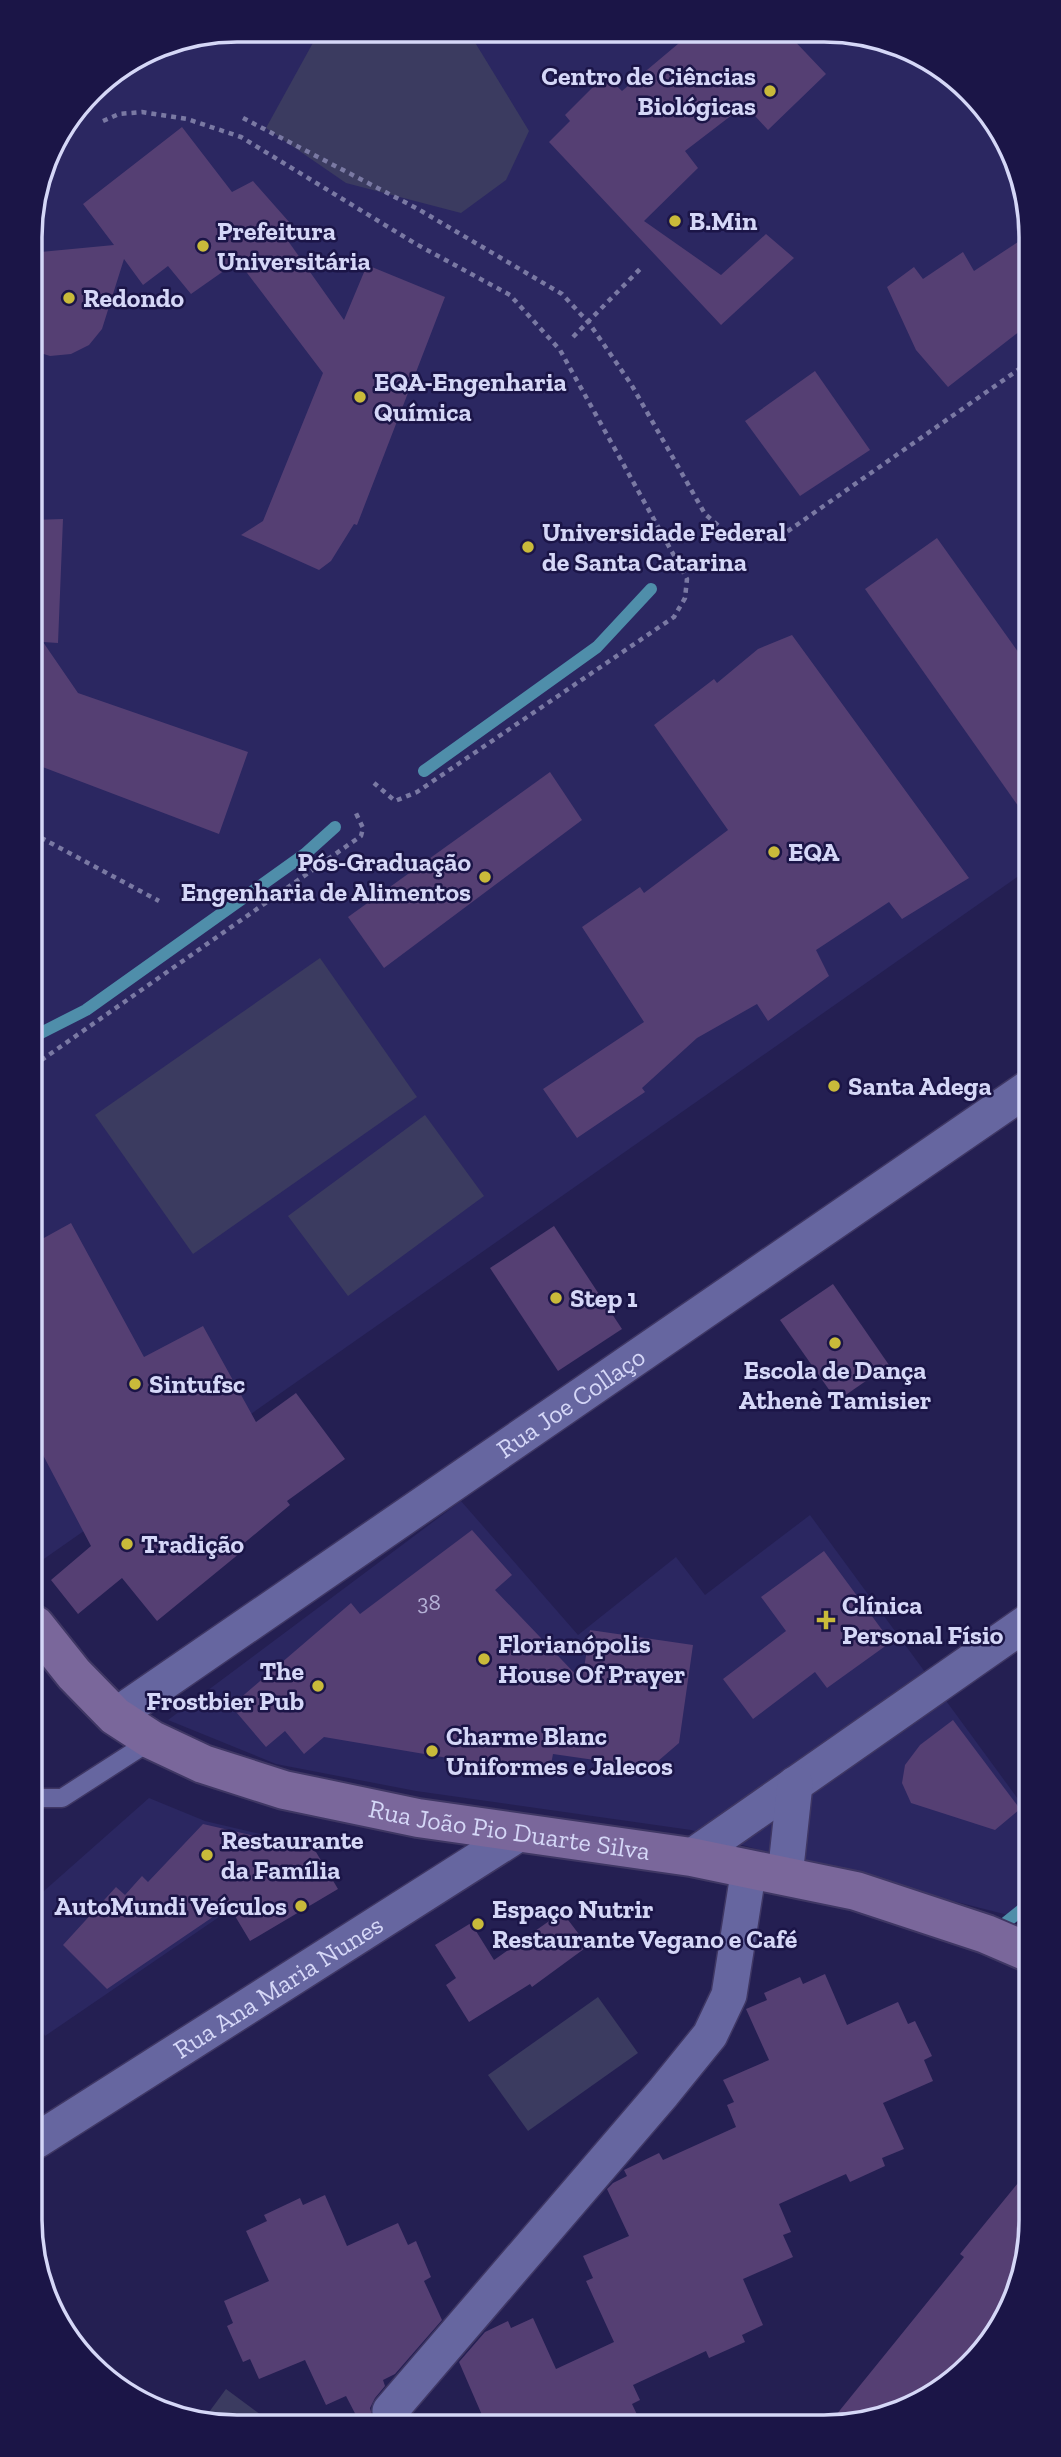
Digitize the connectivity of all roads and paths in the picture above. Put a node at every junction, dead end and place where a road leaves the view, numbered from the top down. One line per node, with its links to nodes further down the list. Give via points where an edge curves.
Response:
1 (243, 118): 4 (path, via 418,209 562,294)
2 (103, 121): 7 (path, via 142,111 241,136 416,244 510,295 560,350 687,579 685,598 674,617 417,792 395,801)
3 (643, 266): 4 (path)
4 (589, 323): 5 (path); 6 (path, via 631,384 705,514 728,534 753,538 778,538)
5 (573, 337)
6 (1019, 369)
7 (374, 783)
8 (354, 809): 11 (path, via 363,828 361,836)
9 (42, 838): 10 (path)
10 (159, 901)
11 (42, 1060)
12 (1019, 1094): 15 (street, Rua Joe Collaço)
13 (1019, 1628): 17 (street)
14 (42, 1642): 15 (main road, Rua João Pio Duarte Silva)
15 (115, 1716): 16 (main road, Rua João Pio Duarte Silva)
16 (152, 1740): 18 (lane, via 62,1798); 19 (main road, Rua João Pio Duarte Silva, via 203,1764 284,1790 418,1818)
17 (795, 1784): 20 (street); 22 (street)
18 (42, 1798)
19 (520, 1833): 20 (main road, Rua João Pio Duarte Silva); 24 (street, Rua Ana Maria Nunes)
20 (691, 1857): 21 (main road, Rua João Pio Duarte Silva)
21 (749, 1868): 22 (main road, Rua João Pio Duarte Silva); 25 (street, via 729,1995 710,2035)
22 (785, 1876): 23 (main road, Rua João Pio Duarte Silva, via 856,1891)
23 (1019, 1948)
24 (42, 2137)
25 (390, 2411)

